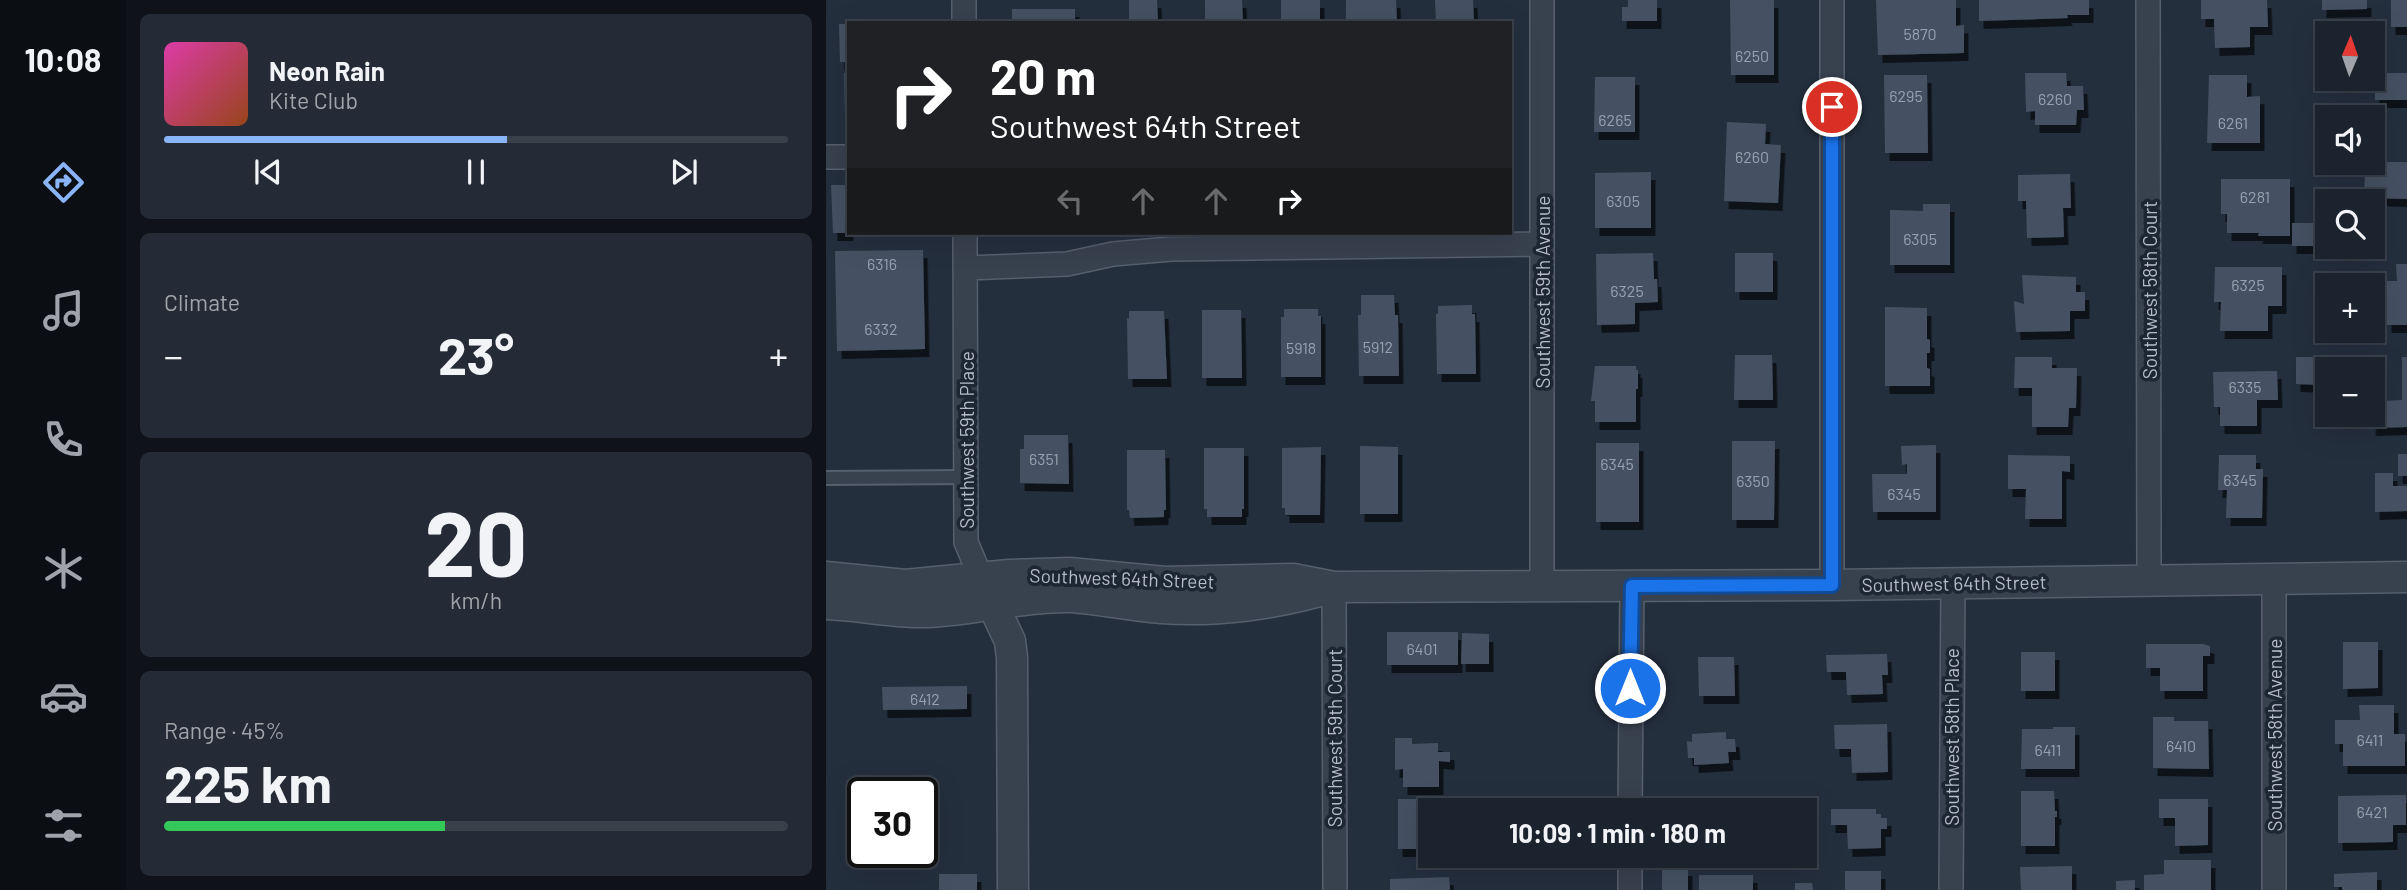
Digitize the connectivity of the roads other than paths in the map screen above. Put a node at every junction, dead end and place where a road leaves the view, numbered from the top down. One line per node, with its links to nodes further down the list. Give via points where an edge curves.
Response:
1 (964, 0): 5 (street)
2 (1542, 0): 9 (street, Southwest 59th Avenue)
3 (1832, 0): 20 (street)
4 (2148, 0): 16 (street, Southwest 58th Court)
5 (964, 21)
6 (826, 157): 7 (street)
7 (847, 157)
8 (965, 235): 10 (street, Southwest 59th Place)
9 (1542, 244): 10 (street, via 1181,248 1113,254 1067,264); 18 (street, Southwest 59th Avenue)
10 (966, 268): 11 (street, Southwest 59th Place)
11 (967, 477): 12 (lane); 15 (street, Southwest 59th Place, via 966,542)
12 (826, 478)
13 (2407, 577): 17 (street, Southwest 64th Street)
14 (826, 578): 15 (street, Southwest 64th Street, via 905,585)
15 (981, 578): 21 (street, Southwest 64th Street, via 1069,573 1177,582 1293,579); 24 (street, Southwest 59th Place)
16 (2150, 580): 17 (street, Southwest 64th Street); 19 (street, Southwest 64th Street)
17 (2274, 580): 31 (street, Southwest 58th Avenue)
18 (1542, 584): 21 (street, Southwest 64th Street); 22 (street, Southwest 64th Street)
19 (1953, 584): 20 (street, Southwest 64th Street); 30 (street, Southwest 58th Place)
20 (1832, 585): 22 (street, Southwest 64th Street)
21 (1334, 586): 24 (street, Southwest 64th Street, via 1292,600 1215,607 1164,608 1070,597); 28 (street, Southwest 59th Court)
22 (1632, 586): 25 (street)
23 (826, 604): 24 (street, Southwest 64th Street, via 928,612)
24 (994, 605): 27 (street, Southwest 59th Place, via 1012,657)
25 (1630, 798)
26 (1630, 868): 29 (street)
27 (1013, 890)
28 (1335, 890)
29 (1630, 890)
30 (1951, 890)
31 (2274, 890)

